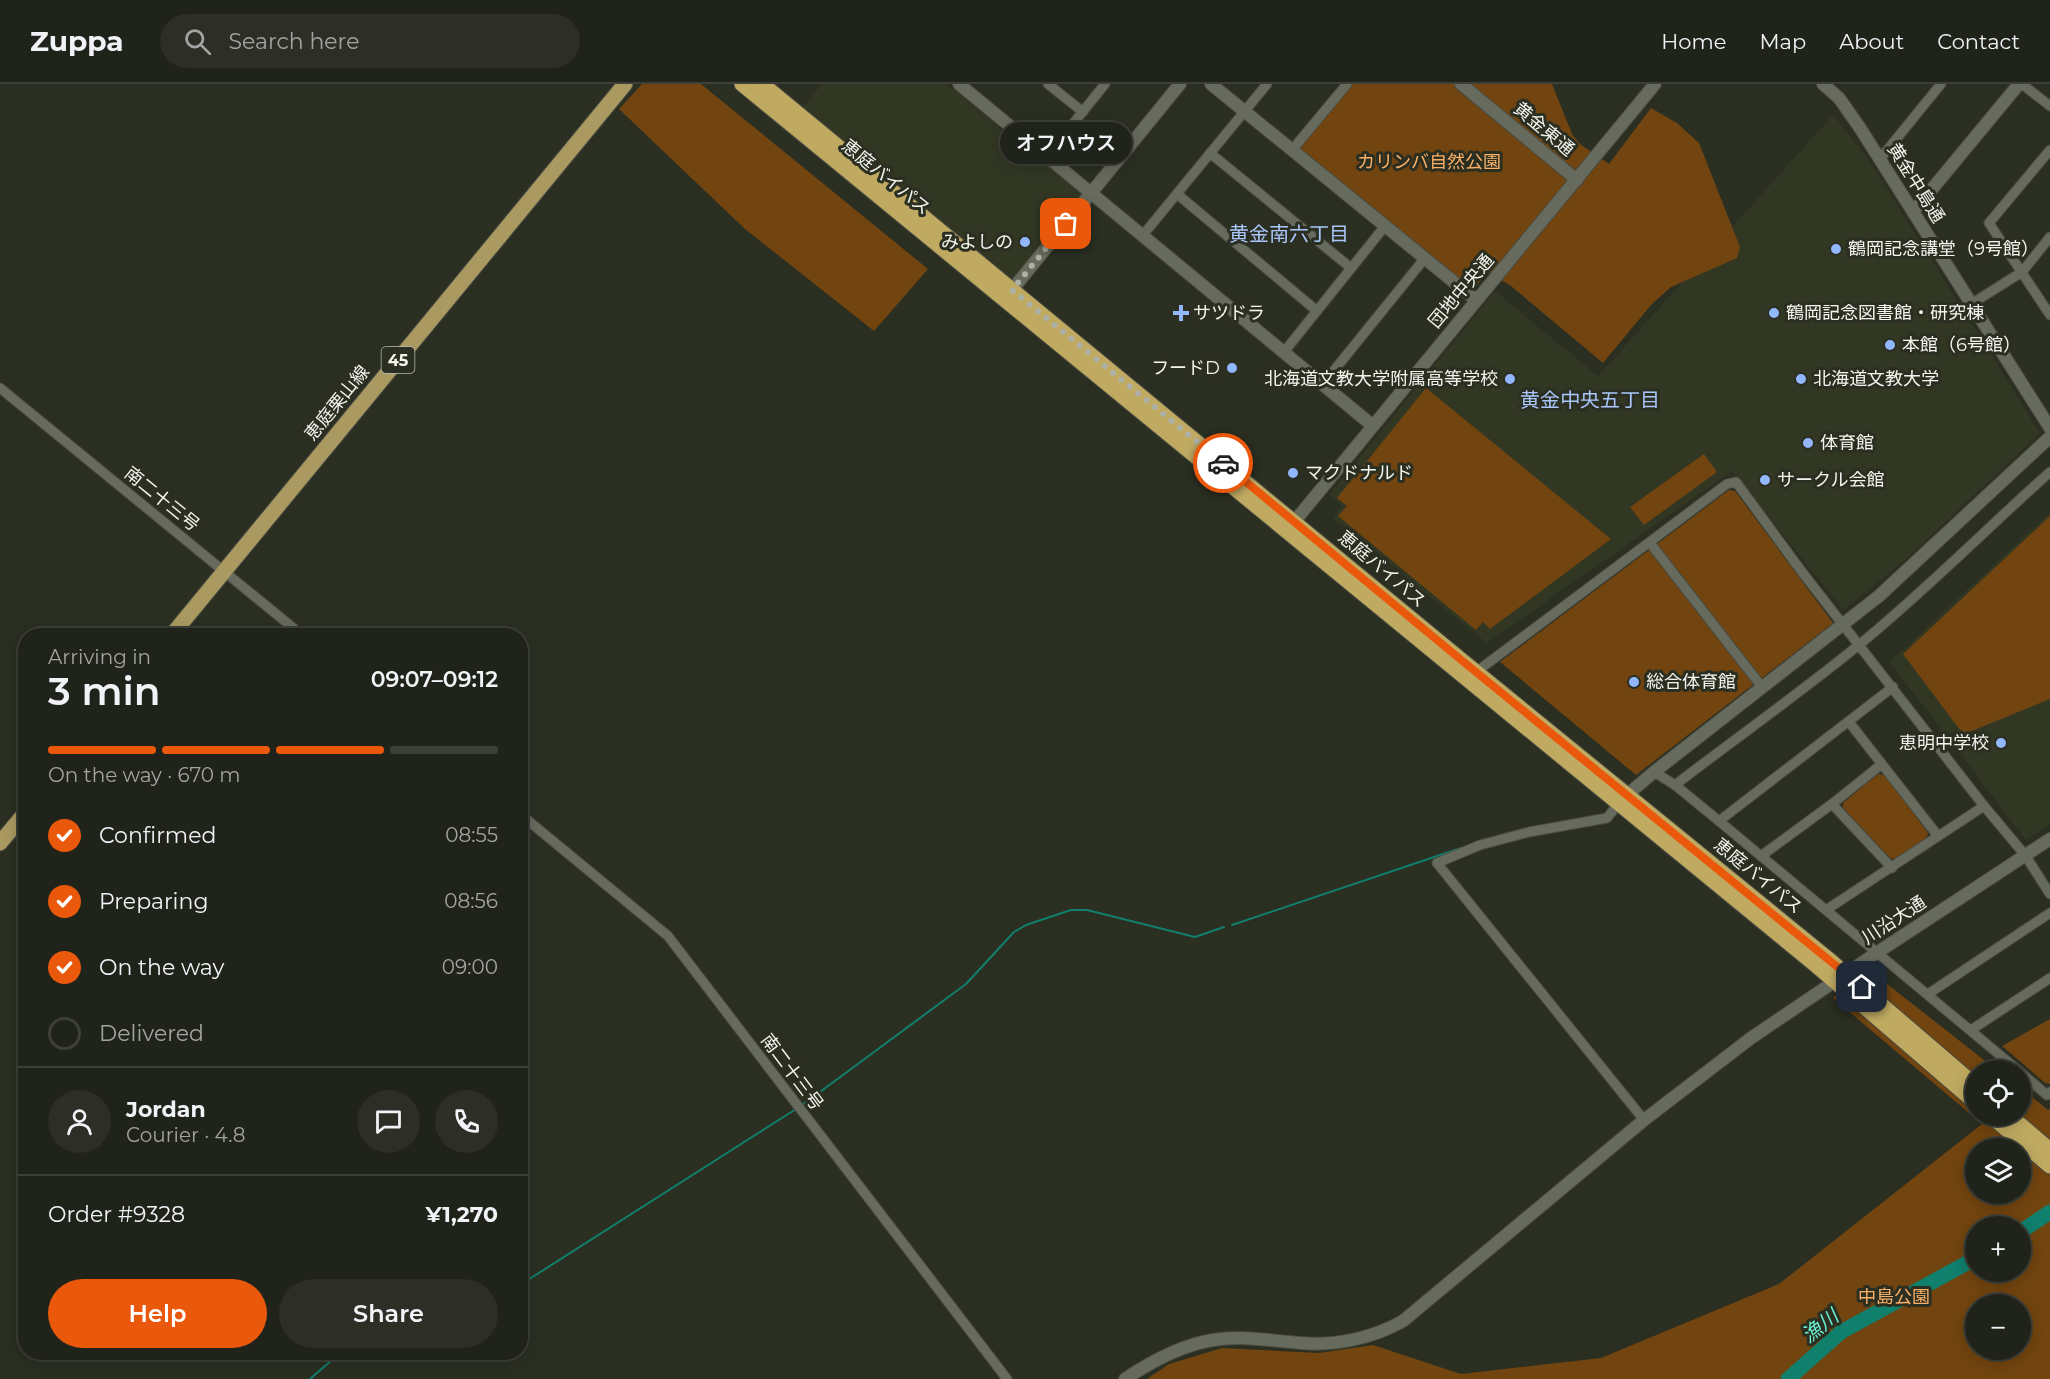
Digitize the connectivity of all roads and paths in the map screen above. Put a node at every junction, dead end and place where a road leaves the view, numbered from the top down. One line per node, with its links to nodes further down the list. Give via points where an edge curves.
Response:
1 (625, 84): 48 (main road, 恵庭栗山線 / 45)
2 (742, 84): 34 (highway, 恵庭バイパス)
3 (762, 84): 34 (highway, 恵庭バイパス)
4 (959, 84): 22 (street)
5 (1048, 84): 18 (street)
6 (1106, 84): 18 (street)
7 (1180, 84): 25 (street)
8 (1211, 84): 17 (street)
9 (1267, 84): 17 (street)
10 (1347, 84): 19 (street)
11 (1461, 84): 24 (street, 黄金東通)
12 (1655, 84): 24 (street, 団地中央通)
13 (1823, 84): 23 (street, 黄金中島通, via 1839,98)
14 (2020, 84): 16 (street); 27 (street)
15 (1935, 86): 23 (street)
16 (2050, 106)
17 (1244, 111): 19 (street); 21 (street)
18 (1083, 112): 22 (street)
19 (1292, 150): 28 (street)
20 (2050, 150): 33 (street, via 1989,223)
21 (1210, 153): 26 (street); 32 (street)
22 (1047, 156): 25 (street)
23 (1880, 159): 27 (street, 黄金中島通)
24 (1577, 180): 35 (street, 団地中央通)
25 (1091, 193): 29 (street); 34 (street)
26 (1177, 194): 29 (street); 37 (street)
27 (1913, 212): 36 (street, 黄金中島通)
28 (1385, 226): 31 (street); 32 (street)
29 (1143, 236): 39 (street)
30 (2048, 243): 33 (street)
31 (1425, 258): 35 (street); 40 (street)
32 (1351, 268): 37 (street)
33 (2022, 272): 36 (street); 38 (street)
34 (1008, 294): 46 (highway, 恵庭バイパス)
35 (1476, 300): 42 (street, 団地中央通)
36 (1971, 304): 43 (street, 黄金中島通)
37 (1317, 311): 39 (street)
38 (2050, 315)
39 (1284, 351): 40 (street)
40 (1323, 384): 42 (street)
41 (0, 388): 48 (street, 南二十三号)
42 (1373, 426): 46 (street, 団地中央通)
43 (2050, 428)
44 (2050, 437): 49 (street, via 1879,596)
45 (2050, 472): 52 (street)
46 (1290, 526): 53 (highway, 恵庭バイパス); 60 (highway, 恵庭バイパス)
47 (1650, 543): 49 (street, via 1727,484 1736,482); 53 (street); 54 (street)
48 (224, 572): 50 (main road, 恵庭栗山線 / 45); 51 (street, 南二十三号)
49 (1843, 623): 52 (street); 54 (street)
50 (178, 628)
51 (293, 628)
52 (1860, 644): 55 (street); 59 (street)
53 (1476, 672): 60 (highway, 恵庭バイパス)
54 (1762, 687): 58 (street)
55 (1893, 687): 56 (street); 62 (street)
56 (1849, 722): 57 (street); 64 (street)
57 (1882, 764): 61 (street); 66 (street)
58 (1654, 772): 59 (street); 60 (street)
59 (1675, 785): 64 (street)
60 (1623, 799): 76 (highway, 恵庭バイパス, via 1817,966); 85 (street, via 1607,818 1529,832 1480,845 1437,863)
61 (1832, 804): 70 (street); 71 (street)
62 (1984, 806): 66 (street); 69 (street)
63 (528, 821): 90 (street, 南二十三号, via 668,936)
64 (1719, 821): 70 (street)
65 (18, 822): 68 (main road)
66 (1938, 836): 71 (street)
67 (2050, 839): 69 (street, 川沿大通)
68 (0, 843)
69 (2025, 855): 72 (street); 75 (street, 川沿大通)
70 (1761, 856): 73 (street)
71 (1892, 868): 73 (street)
72 (2050, 894)
73 (1826, 910): 75 (street)
74 (2050, 913): 78 (street)
75 (1878, 952): 76 (street, 川沿大通); 78 (street)
76 (1840, 978): 81 (highway, 恵庭バイパス); 84 (highway, 恵庭バイパス); 85 (street, 川沿大通, via 1751,1038)
77 (2050, 978): 79 (street)
78 (1928, 994): 79 (street)
79 (1971, 1030): 80 (street)
80 (2006, 1060)
81 (1965, 1077)
82 (2031, 1081): 83 (street, via 2047,1095)
83 (2050, 1092)
84 (1965, 1093)
85 (1644, 1120): 91 (street, 川沿大通, via 1414,1314 1394,1326 1375,1334 1324,1343 1213,1340 1165,1355)
86 (2006, 1126): 88 (highway)
87 (2019, 1126): 88 (highway)
88 (2039, 1147): 89 (highway)
89 (2050, 1166)
90 (1006, 1379)
91 (1125, 1379)

